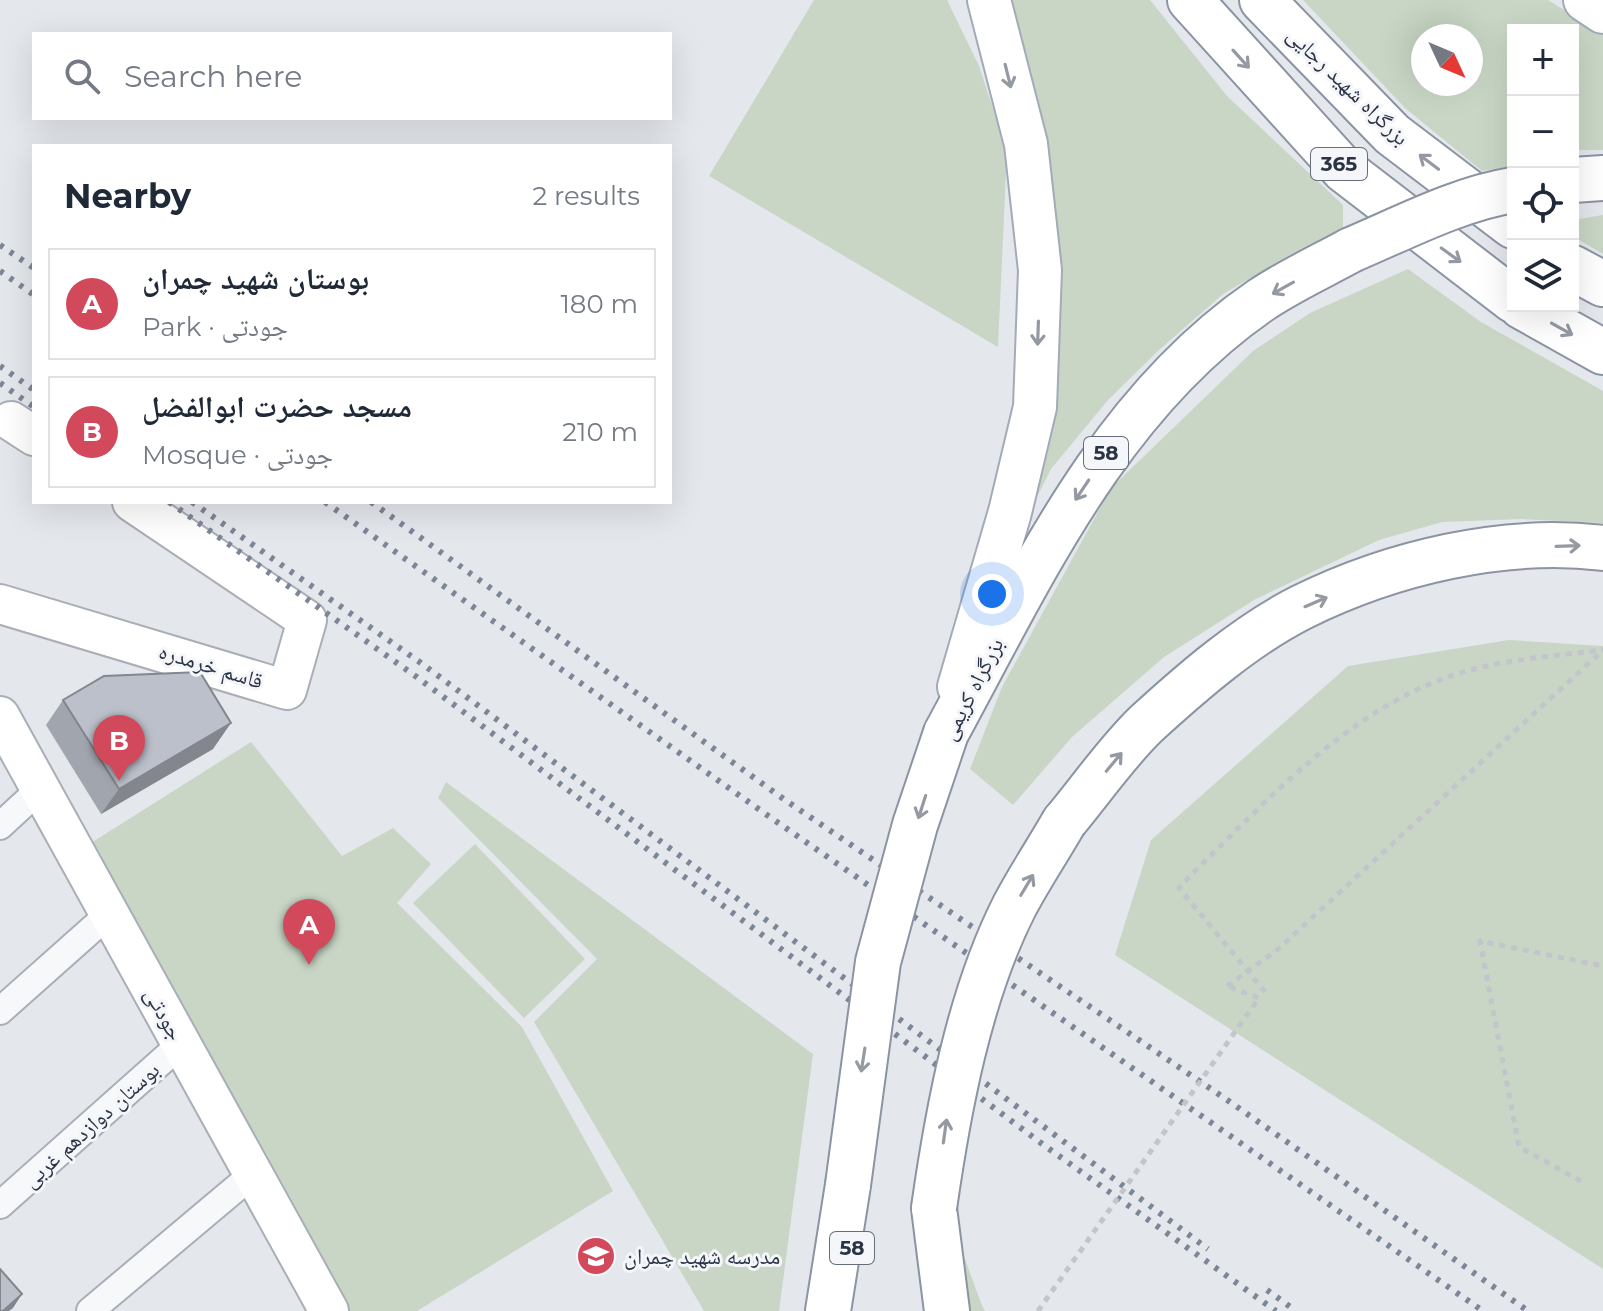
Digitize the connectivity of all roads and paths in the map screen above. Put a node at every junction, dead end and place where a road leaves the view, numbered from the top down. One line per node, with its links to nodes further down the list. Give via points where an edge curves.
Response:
1 (989, 0): 18 (main road, one-way to 18, via 1026,144 1040,270 1035,407)
2 (1190, 0): 10 (highway, 365, one-way to 10, via 1344,170)
3 (1262, 0): 7 (highway, بزرگراه شهید رجایی / 365, one-way to 3, via 1392,134)
4 (1585, 0): 5 (main road)
5 (1603, 12)
6 (1507, 191): 18 (highway, بزرگراه کریمی / 58, one-way to 18, bridge, via 1351,250 1261,300 1188,359 1114,441 1054,531)
7 (1507, 221)
8 (1579, 271): 9 (highway)
9 (1603, 284)
10 (1507, 295)
11 (1532, 312): 12 (highway, one-way to 12)
12 (1603, 352)
13 (135, 504): 15 (street, قاسم خرمدره, via 307,620 287,690)
14 (1603, 548): 31 (highway, one-way to 14, bridge, via 948,1109 980,997 1013,908 1064,822 1145,726 1226,658 1301,608 1384,573 1470,553 1574,544)
15 (0, 604)
16 (1603, 651): 23 (path); 23 (path, via 1480,667 1429,685 1352,729 1268,800 1179,888)
17 (0, 716): 19 (street, جودتی)
18 (946, 733): 29 (highway, بزرگراه کریمی / 58, one-way to 29, bridge, via 878,962)
19 (40, 789): 20 (street); 21 (street, جودتی)
20 (0, 826)
21 (109, 914): 25 (street); 26 (street, جودتی)
22 (1603, 966): 28 (path, via 1480,941 1519,1147)
23 (1248, 971): 24 (path); 38 (path, bridge, via 1227,986 1259,998)
24 (1265, 992)
25 (0, 1011)
26 (181, 1044): 27 (street, جودتی); 30 (street, بوستان دوازدهم غربی)
27 (253, 1174): 32 (street); 33 (street, جودتی)
28 (1581, 1181)
29 (848, 1185): 34 (highway); 35 (highway, بزرگراه کریمی / 58)
30 (0, 1205)
31 (934, 1208): 36 (highway); 37 (highway)
32 (90, 1311)
33 (329, 1311)
34 (828, 1311)
35 (856, 1311)
36 (927, 1311)
37 (947, 1311)
38 (1038, 1311)

